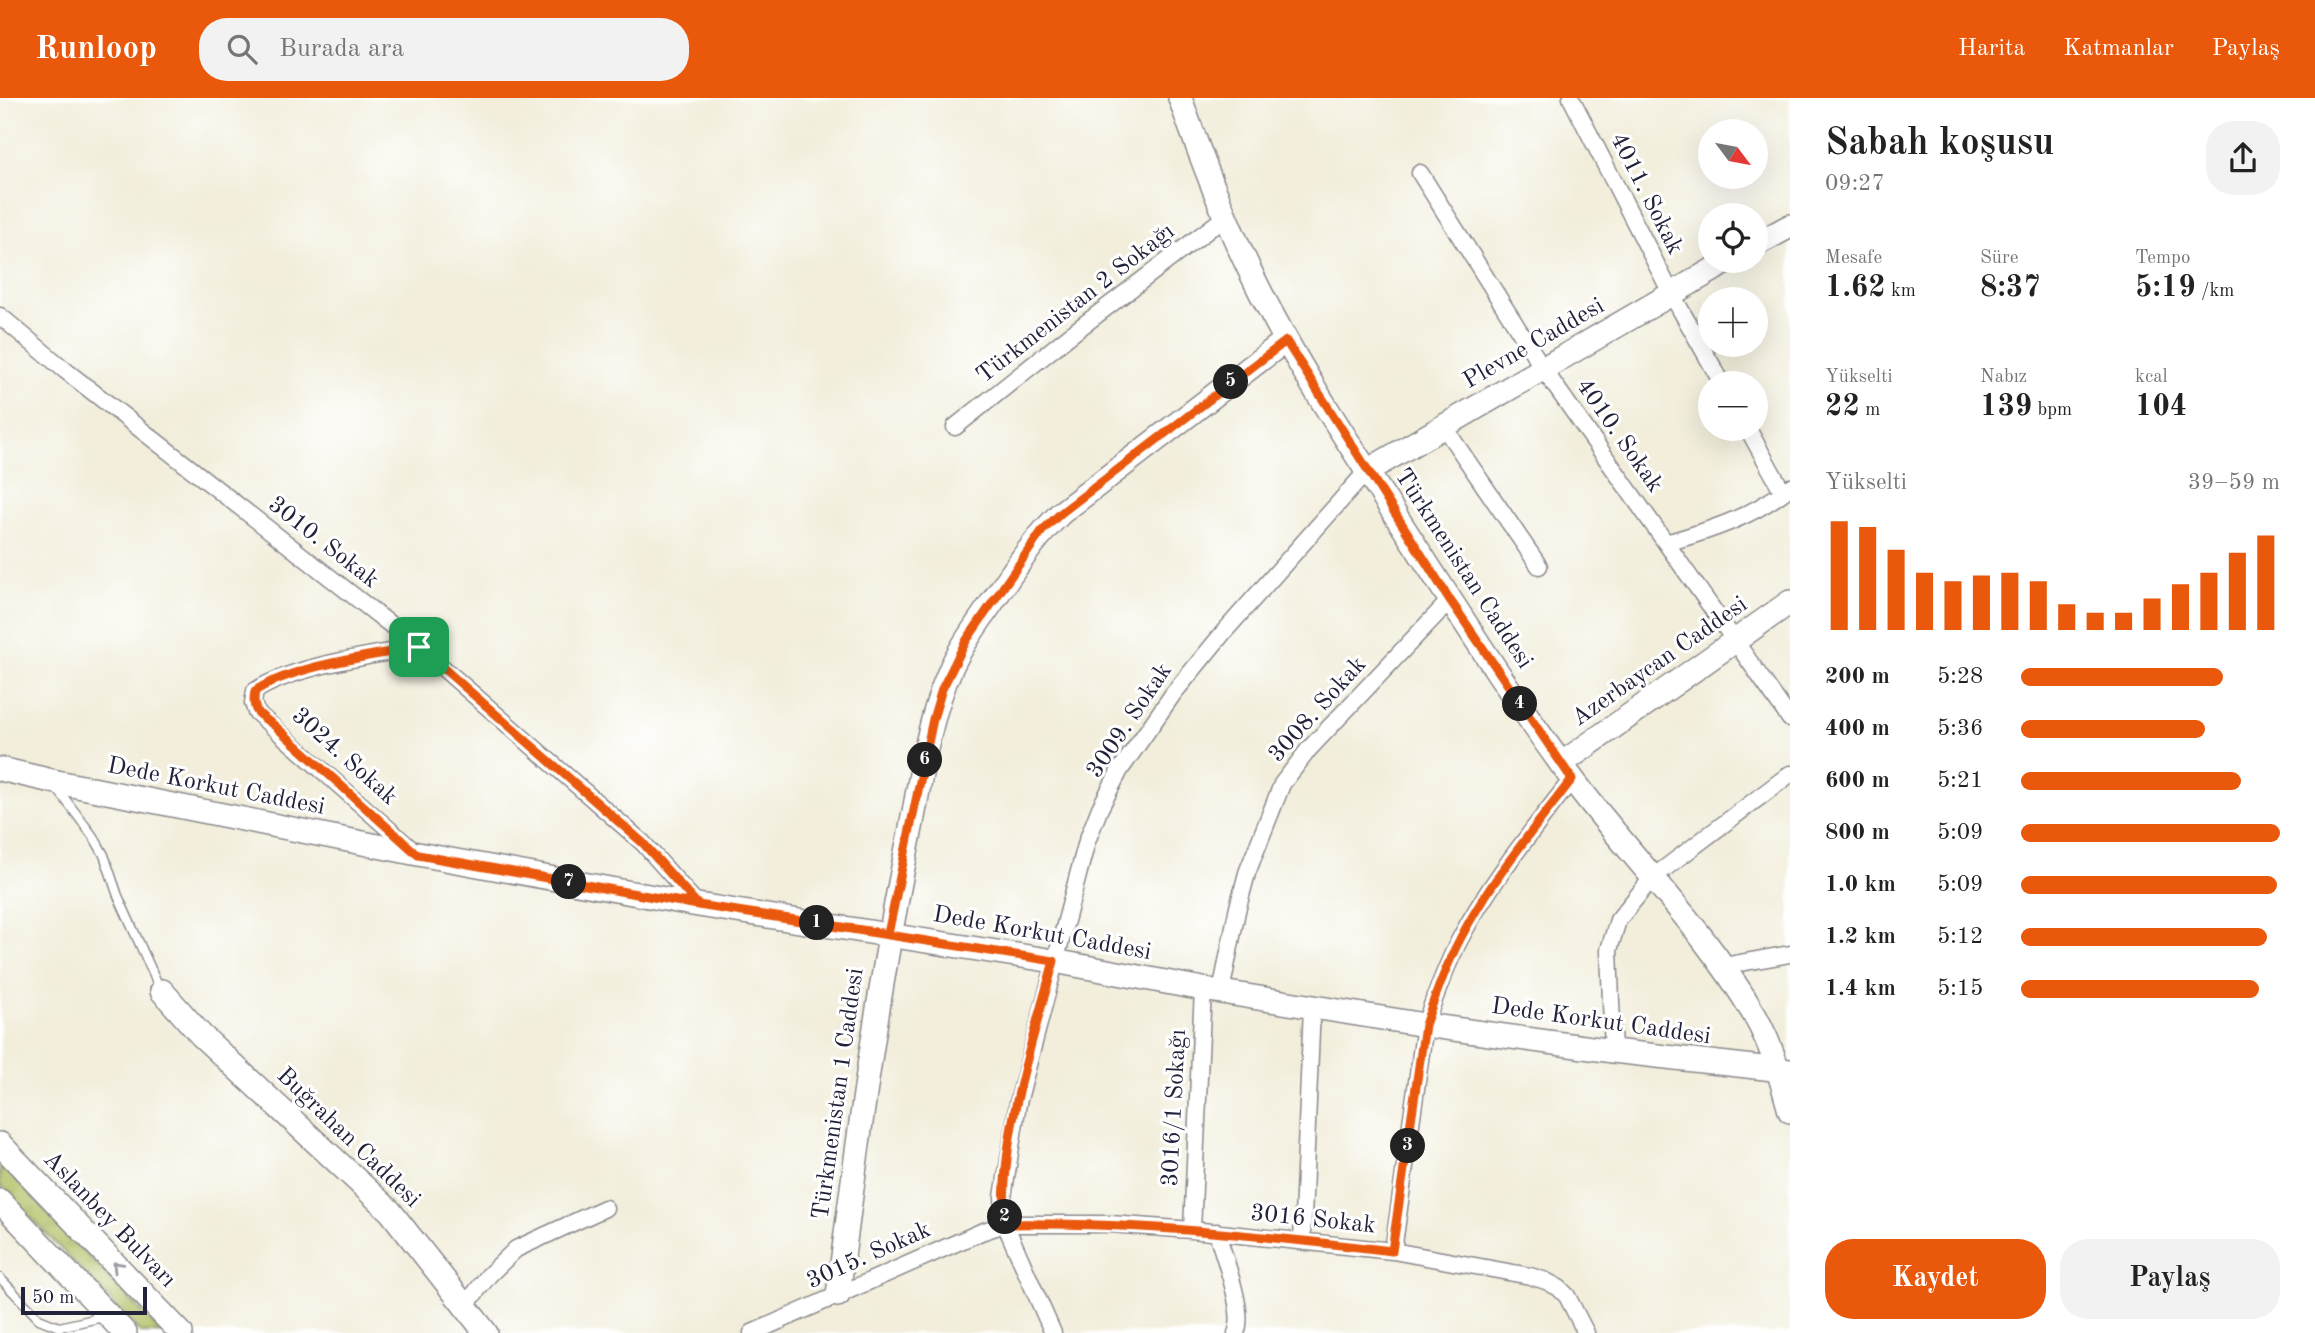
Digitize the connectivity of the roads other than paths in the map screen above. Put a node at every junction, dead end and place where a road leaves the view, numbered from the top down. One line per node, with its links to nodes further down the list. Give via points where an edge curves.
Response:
1 (1180, 98): 4 (street, Türkmenistan Caddesi)
2 (1571, 98): 8 (street, 4011. Sokak)
3 (1420, 173): 11 (street, 4010. Sokak)
4 (1225, 217): 10 (street, Türkmenistan Caddesi); 13 (street, Türkmenistan 2 Sokağı)
5 (1790, 226): 6 (street)
6 (1768, 238)
7 (1707, 273): 8 (street, Plevne Caddesi)
8 (1671, 293): 11 (street, Plevne Caddesi); 12 (street, 4011. Sokak)
9 (0, 316): 23 (street, 3010. Sokak)
10 (1286, 341): 16 (street, Türkmenistan Caddesi); 32 (street, Türkmenistan 1 Caddesi, via 1061,513 1042,531 966,641 951,667 933,719)
11 (1544, 370): 14 (street, Plevne Caddesi); 18 (street, 4010. Sokak)
12 (1715, 371)
13 (955, 427)
14 (1444, 427): 16 (street, Plevne Caddesi); 19 (street)
15 (1756, 441): 17 (street)
16 (1367, 471): 20 (street, Türkmenistan Caddesi); 34 (street, 3009. Sokak, via 1189,674 1120,770 1087,841)
17 (1787, 489): 18 (street, via 1736,521)
18 (1666, 542): 22 (street, 4010. Sokak)
19 (1539, 566)
20 (1450, 600): 26 (street, Türkmenistan Caddesi); 36 (street, 3008. Sokak, via 1282,783 1247,873)
21 (1790, 602): 22 (street, Azerbaycan Caddesi)
22 (1735, 641): 24 (street, 4010. Sokak); 26 (street, Azerbaycan Caddesi)
23 (419, 647): 29 (street, 3024. Sokak, via 272,680 255,691 253,703 256,712); 31 (street, 3010. Sokak, via 643,843)
24 (1790, 719)
25 (0, 769): 28 (street, Dede Korkut Caddesi)
26 (1567, 771): 30 (street, Türkmenistan Caddesi); 39 (street, via 1474,915 1447,967)
27 (1790, 774): 30 (street)
28 (51, 781): 29 (street, Dede Korkut Caddesi); 37 (lane, via 104,855)
29 (418, 855): 31 (street, Dede Korkut Caddesi)
30 (1653, 878): 35 (street, Türkmenistan Caddesi); 40 (street, via 1622,914 1612,934)
31 (698, 905): 32 (street, Dede Korkut Caddesi)
32 (888, 934): 34 (street, Dede Korkut Caddesi); 52 (street, Türkmenistan 1 Caddesi)
33 (1790, 954): 35 (street)
34 (1054, 961): 36 (street, Dede Korkut Caddesi); 46 (street, 3009. Sokak, via 1012,1136 1003,1197)
35 (1723, 966): 41 (street, Türkmenistan Caddesi)
36 (1212, 990): 38 (street, Dede Korkut Caddesi); 47 (street, 3016/1 Sokağı)
37 (162, 992): 53 (street, Buğrahan Caddesi, via 201,1035 390,1211)
38 (1312, 1007): 39 (street, Dede Korkut Caddesi); 49 (street)
39 (1425, 1025): 40 (street, Dede Korkut Caddesi); 50 (street)
40 (1613, 1051): 41 (street, Dede Korkut Caddesi)
41 (1785, 1071): 42 (street, Türkmenistan Caddesi)
42 (1790, 1111)
43 (0, 1144): 56 (street, Aslanbey Bulvarı, one-way to 43)
44 (0, 1201): 54 (street)
45 (605, 1209): 53 (street, via 516,1249)
46 (1005, 1224): 47 (street, 3016 Sokak); 52 (street, 3015. Sokak); 59 (street, 3009. Sokak)
47 (1192, 1230): 48 (street, 3016 Sokak)
48 (1217, 1232): 49 (street, 3016 Sokak); 60 (street, via 1238,1309)
49 (1301, 1241): 50 (street, 3016 Sokak)
50 (1392, 1251): 61 (street, 3016 Sokak, via 1546,1281 1567,1296)
51 (0, 1278): 54 (lane, via 39,1319 58,1327)
52 (838, 1295): 58 (street, 3015. Sokak)
53 (465, 1306): 57 (street, Buğrahan Caddesi)
54 (108, 1315): 55 (street)
55 (125, 1333)
56 (181, 1333)
57 (486, 1333)
58 (752, 1333)
59 (1053, 1333)
60 (1236, 1333)
61 (1586, 1333)

